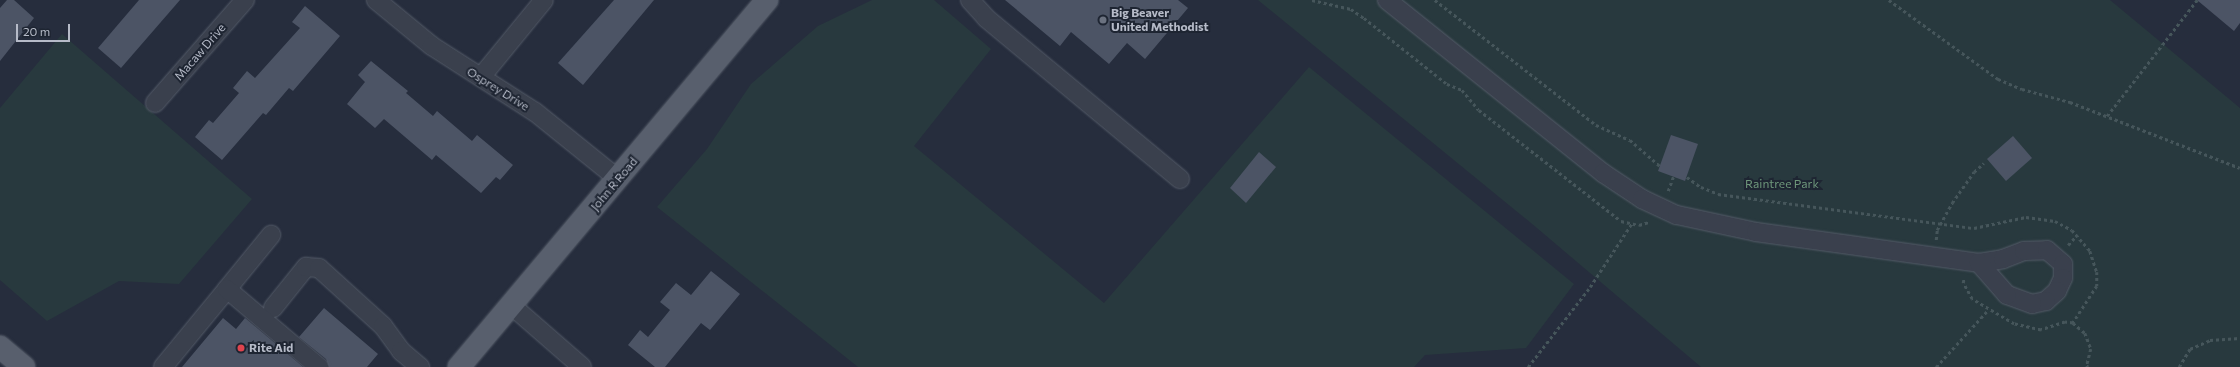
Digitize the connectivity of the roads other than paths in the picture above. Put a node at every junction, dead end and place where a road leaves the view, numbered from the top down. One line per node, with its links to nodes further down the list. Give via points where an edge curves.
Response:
1 (245, 0): 8 (street, Macaw Drive)
2 (376, 0): 7 (street, Osprey Drive, via 432,46)
3 (544, 0): 7 (street)
4 (767, 0): 9 (main road, John R Road)
5 (970, 0): 10 (street, via 986,18)
6 (1387, 0): 12 (street, via 1575,151 1627,190 1660,208 1721,226)
7 (480, 78): 9 (street, Osprey Drive, via 535,112)
8 (155, 103)
9 (618, 179): 14 (main road, John R Road)
10 (1180, 179)
11 (271, 235): 13 (street)
12 (1979, 263)
13 (227, 289): 18 (street); 19 (street)
14 (511, 305): 21 (main road, John R Road); 22 (street)
15 (273, 308): 20 (street, via 306,267 319,268 384,326 401,351)
16 (0, 346): 17 (main road)
17 (24, 367)
18 (163, 367)
19 (319, 367)
20 (420, 367)
21 (459, 367)
22 (582, 367)

